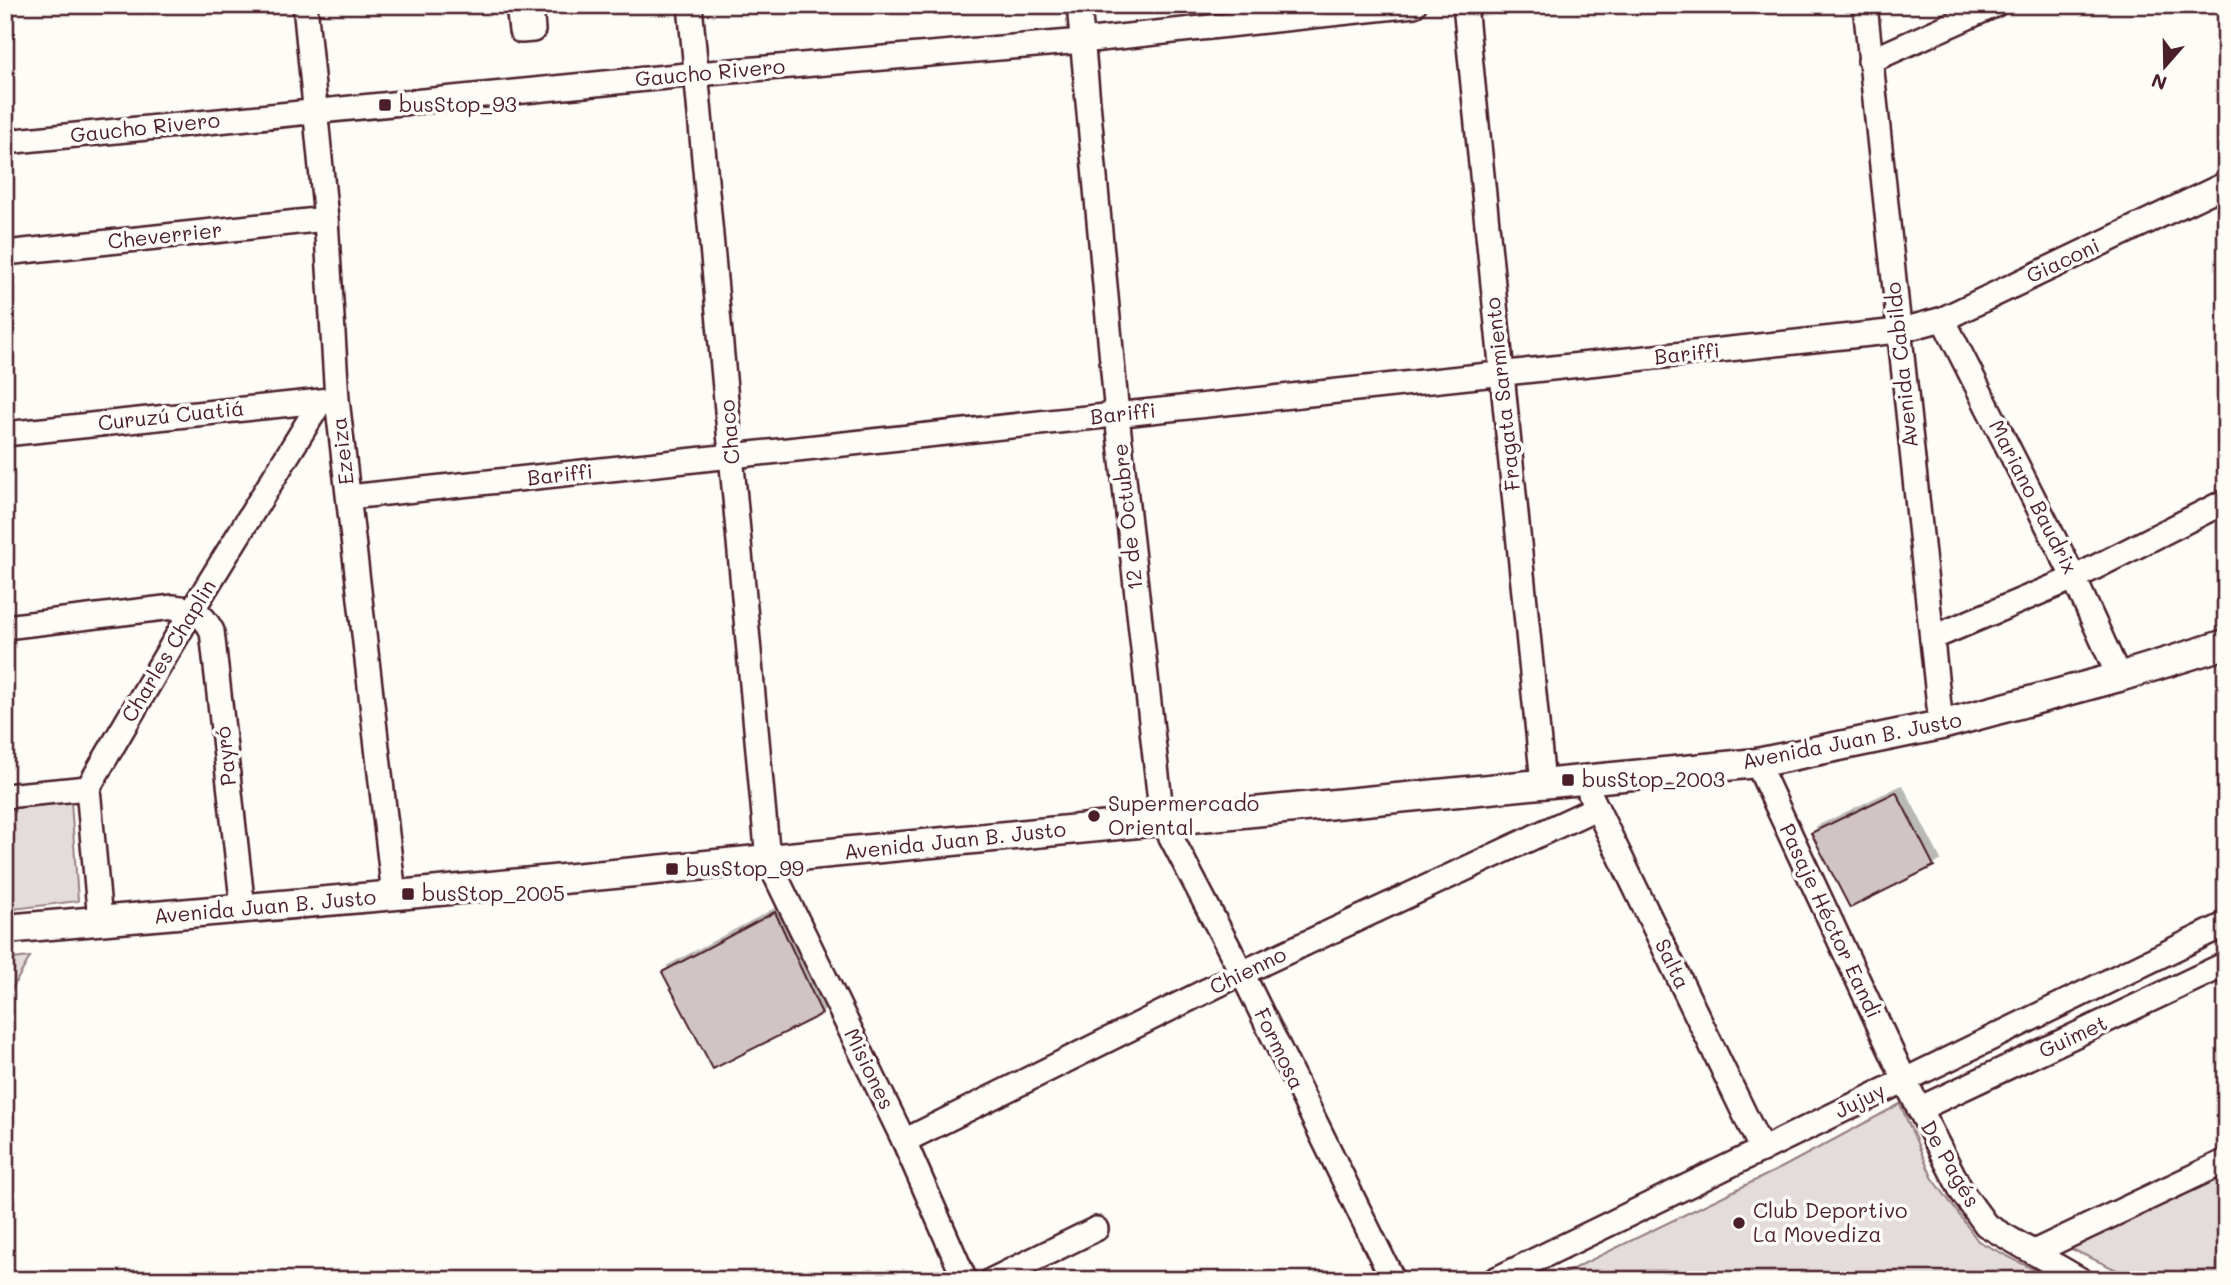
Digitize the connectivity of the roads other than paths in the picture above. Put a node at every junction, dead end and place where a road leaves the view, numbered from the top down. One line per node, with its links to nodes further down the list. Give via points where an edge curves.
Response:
1 (305, 5): 13 (street, Ezeiza)
2 (518, 5): 3 (street, via 521,31 533,30)
3 (531, 5)
4 (690, 5): 12 (street, Chaco)
5 (1079, 5): 10 (street, 12 de Octubre)
6 (1414, 5): 10 (street, Gaucho Rivero)
7 (1465, 5): 20 (street, Fragata Sarmiento)
8 (1865, 5): 11 (street, Avenida Cabildo)
9 (1995, 5): 11 (street)
10 (1082, 41): 12 (street, Gaucho Rivero); 22 (street, 12 de Octubre)
11 (1870, 61): 19 (street, Avenida Cabildo)
12 (697, 74): 13 (street, Gaucho Rivero); 24 (street, Chaco)
13 (315, 112): 14 (street, Gaucho Rivero); 16 (street, Ezeiza)
14 (5, 142)
15 (2226, 184): 18 (street, Giaconi)
16 (326, 219): 17 (street, Cheverrier); 21 (street, Ezeiza)
17 (5, 253)
18 (1943, 319): 19 (street, Giaconi); 27 (street, Mariano Baudrix)
19 (1898, 331): 20 (street, Bariffi); 30 (street, Avenida Cabildo)
20 (1500, 374): 22 (street, Bariffi); 36 (street, Fragata Sarmiento)
21 (329, 400): 23 (street, Curuzú Cuatiá); 25 (street, Ezeiza); 28 (street, Charles Chaplin)
22 (1117, 415): 24 (street, Bariffi); 40 (street, 12 de Octubre)
23 (5, 434)
24 (732, 456): 25 (street, Bariffi); 41 (street, Chaco)
25 (349, 498): 42 (street, Ezeiza)
26 (2226, 501): 27 (street)
27 (2074, 578): 30 (street); 32 (street, Mariano Baudrix)
28 (193, 609): 29 (street, via 173,607); 37 (street, Charles Chaplin); 43 (street, Payró, via 212,631)
29 (5, 627)
30 (1932, 638): 33 (street, Avenida Cabildo)
31 (2226, 645): 32 (main road, Avenida Juan B. Justo)
32 (2119, 677): 33 (main road, Avenida Juan B. Justo)
33 (1941, 725): 34 (main road, Avenida Juan B. Justo)
34 (1757, 762): 35 (main road, Avenida Juan B. Justo); 49 (street, Pasaje Héctor Eandi)
35 (1583, 779): 36 (main road, Avenida Juan B. Justo); 39 (street, Salta)
36 (1543, 783): 40 (main road, Avenida Juan B. Justo)
37 (88, 788): 38 (street); 44 (street)
38 (5, 796)
39 (1596, 807): 48 (street, Chienno); 52 (street, Salta)
40 (1161, 820): 41 (main road, Avenida Juan B. Justo); 48 (street, Formosa)
41 (768, 860): 42 (main road, Avenida Juan B. Justo); 51 (street, Misiones)
42 (394, 895): 43 (main road, Avenida Juan B. Justo)
43 (243, 909): 44 (main road, Avenida Juan B. Justo)
44 (100, 921): 46 (main road, Avenida Juan B. Justo)
45 (2226, 924): 49 (street, Jujuy)
46 (5, 929)
47 (2226, 964): 50 (street, Guimet)
48 (1242, 973): 51 (street, Chienno); 58 (street, Formosa)
49 (1904, 1079): 50 (street, De Pagés); 52 (street, Jujuy)
50 (1919, 1109): 55 (street, De Pagés, via 1962,1192 1986,1224)
51 (904, 1141): 56 (street, Misiones)
52 (1762, 1150): 59 (street, Jujuy)
53 (2226, 1161): 55 (street)
54 (1096, 1229): 57 (street)
55 (2034, 1252): 60 (street, De Pagés)
56 (965, 1280)
57 (992, 1280)
58 (1394, 1280)
59 (1494, 1280)
60 (2081, 1280)

